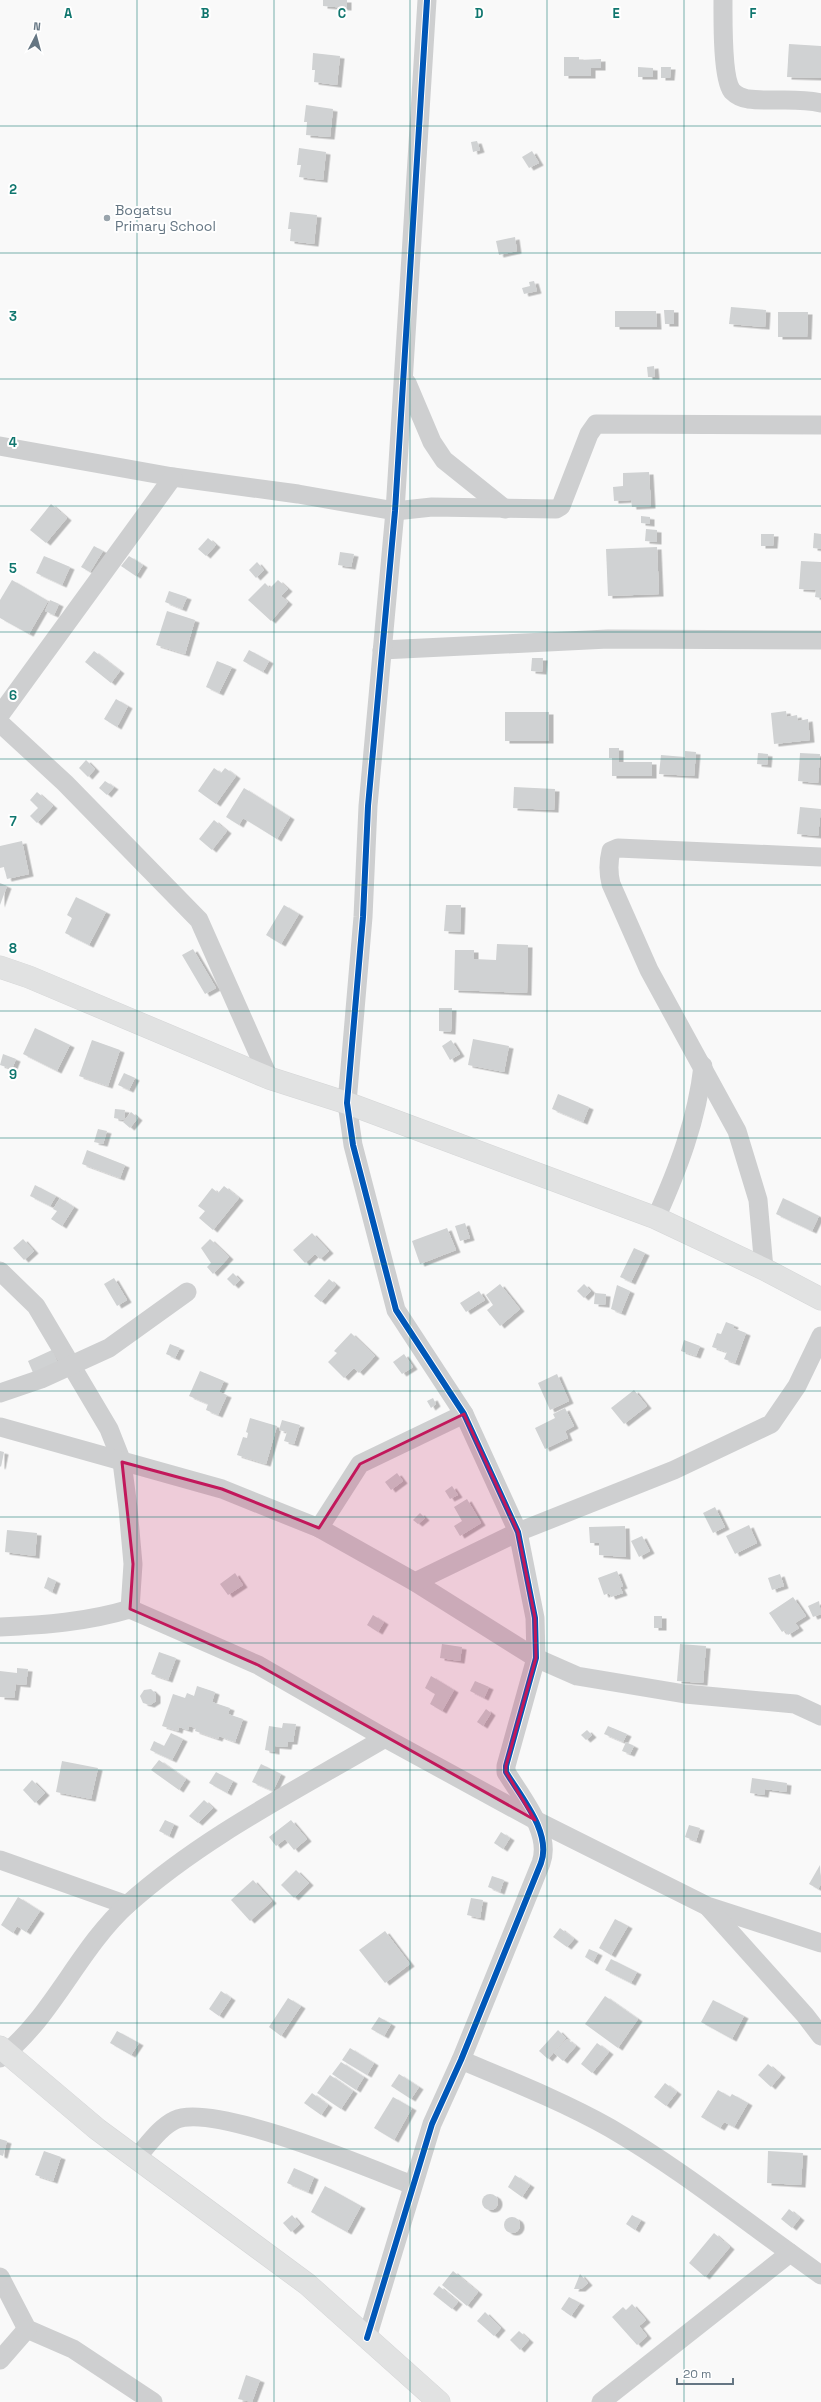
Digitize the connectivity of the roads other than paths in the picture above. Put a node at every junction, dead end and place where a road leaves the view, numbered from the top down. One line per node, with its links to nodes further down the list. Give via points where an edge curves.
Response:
1 (427, 0): 4 (street)
2 (723, 0): 3 (street, via 723,39 731,90 738,96 748,99 806,99)
3 (821, 104)
4 (404, 377): 8 (street, via 432,442 444,460); 9 (street)
5 (821, 424): 8 (street, via 596,424 589,434 561,506 556,509)
6 (0, 446): 7 (street)
7 (173, 477): 9 (street, via 298,494); 12 (street)
8 (505, 510): 9 (street, via 432,507)
9 (395, 511): 11 (street)
10 (821, 640): 11 (street, via 608,640)
11 (382, 650): 18 (street)
12 (0, 715)
13 (0, 724): 17 (street, via 65,783 199,920)
14 (821, 857): 16 (street, via 618,848 611,851 608,870 611,884 650,970)
15 (0, 967): 17 (street)
16 (703, 1066): 19 (street, via 700,1096 685,1147); 20 (street, via 737,1131 758,1200 764,1245)
17 (269, 1078): 18 (street)
18 (347, 1103): 19 (street); 27 (street, via 353,1145 396,1310)
19 (656, 1218): 20 (street)
20 (764, 1269): 23 (street)
21 (0, 1271): 25 (street, via 36,1306)
22 (187, 1292): 25 (street, via 109,1348)
23 (821, 1299)
24 (821, 1336): 31 (street, via 797,1386 772,1424 674,1470)
25 (73, 1366): 26 (street); 29 (street, via 109,1429)
26 (0, 1393)
27 (464, 1414): 30 (street, via 360,1464); 31 (street)
28 (0, 1427): 29 (street)
29 (122, 1462): 30 (street, via 222,1489); 33 (street, via 133,1564)
30 (319, 1528): 32 (street)
31 (518, 1532): 32 (street); 35 (street, via 535,1618)
32 (415, 1582): 35 (street)
33 (130, 1608): 34 (street, via 106,1616 52,1624); 39 (street, via 258,1665)
34 (0, 1627)
35 (536, 1658): 37 (street, via 589,1679 685,1694); 40 (street, via 506,1766 506,1772)
36 (821, 1699): 37 (street)
37 (795, 1704): 38 (street)
38 (821, 1716)
39 (384, 1738): 40 (street); 42 (street, via 201,1847)
40 (535, 1820): 43 (street); 47 (street, via 544,1854)
41 (0, 1860): 42 (street)
42 (127, 1905): 46 (street, via 99,1935 56,1995)
43 (707, 1906): 44 (street); 45 (street)
44 (821, 1943)
45 (821, 2036)
46 (2, 2053): 48 (street)
47 (461, 2060): 49 (street, via 432,2124); 50 (street, via 534,2091 610,2128 709,2192)
48 (136, 2158): 49 (street, via 166,2125 176,2119 189,2116 207,2117 300,2142); 54 (street, via 306,2284)
49 (412, 2185): 54 (street)
50 (790, 2254): 51 (street); 58 (street)
51 (821, 2275)
52 (0, 2277): 53 (street)
53 (27, 2329): 55 (street); 56 (street, via 73,2349)
54 (367, 2338): 57 (street)
55 (0, 2360)
56 (153, 2402)
57 (439, 2402)
58 (601, 2402)

